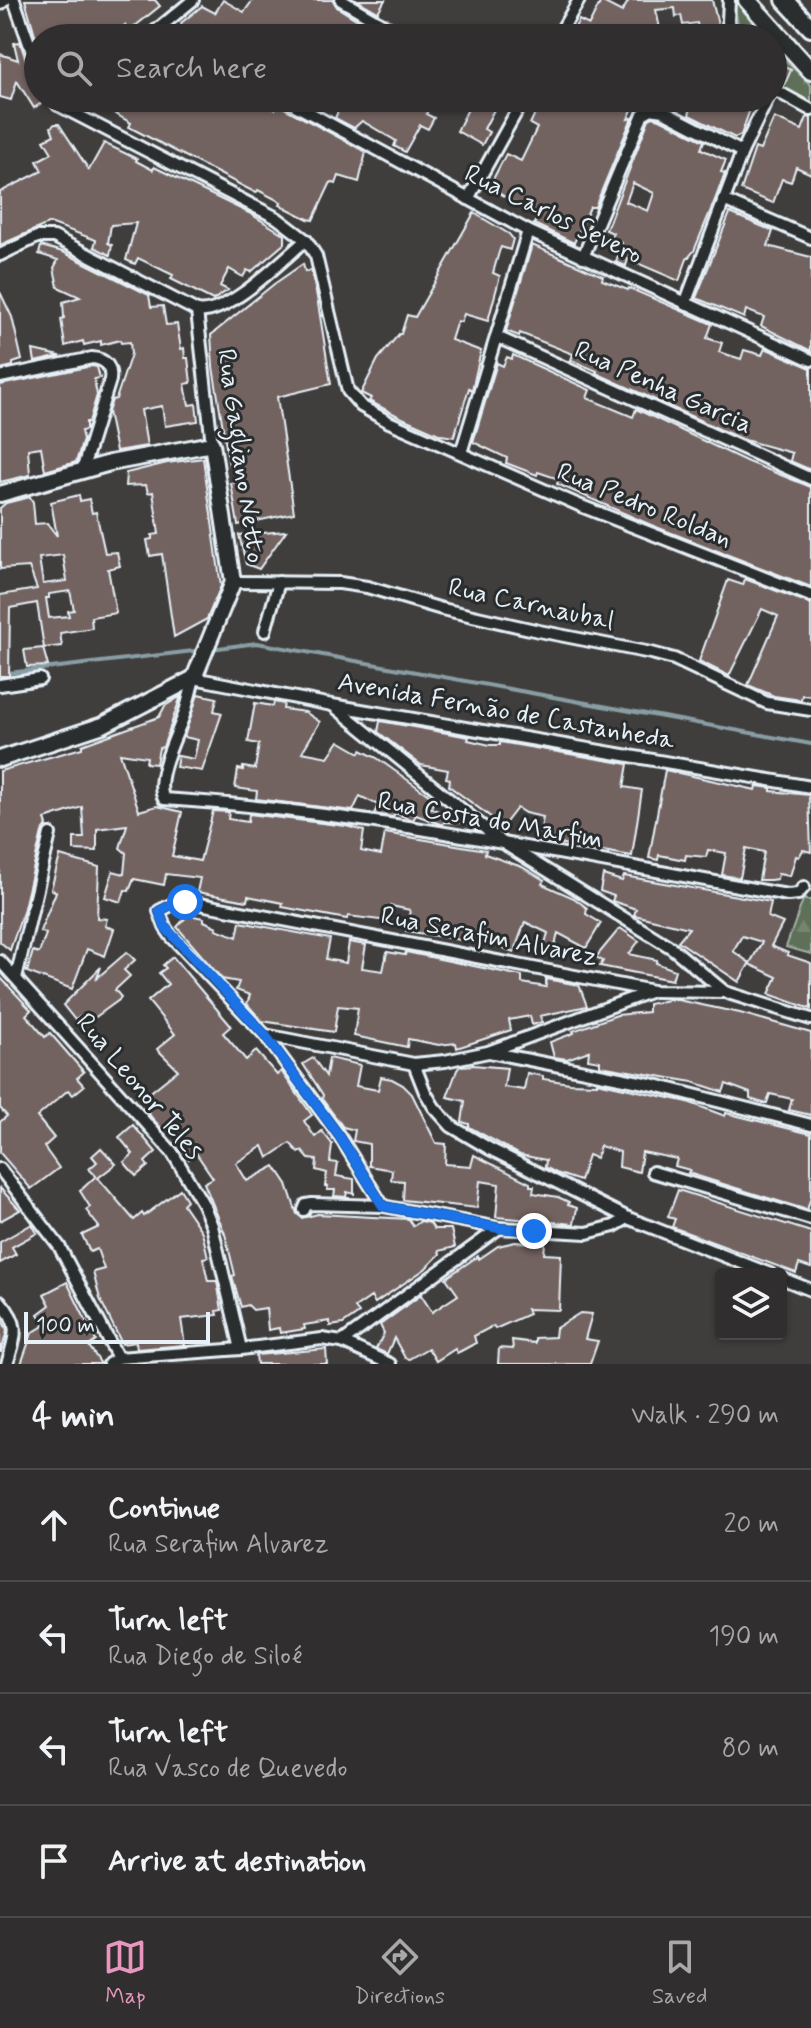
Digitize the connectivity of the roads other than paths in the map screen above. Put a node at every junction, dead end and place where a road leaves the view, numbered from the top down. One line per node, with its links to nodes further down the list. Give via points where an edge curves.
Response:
1 (14, 0): 14 (street)
2 (193, 0): 8 (street)
3 (341, 0): 9 (street)
4 (729, 0): 11 (street)
5 (747, 0): 12 (main road)
6 (785, 0): 13 (main road)
7 (576, 1): 10 (street)
8 (164, 24)
9 (382, 24)
10 (564, 24)
11 (729, 24)
12 (769, 24)
13 (811, 28)
14 (24, 29)
15 (787, 44): 16 (main road)
16 (811, 71)
17 (787, 97): 18 (street)
18 (811, 110)
19 (75, 112): 30 (street, via 277,218)
20 (308, 112): 26 (street, Rua Carlos Severo)
21 (516, 112): 26 (street)
22 (646, 112): 32 (street)
23 (665, 112): 25 (street)
24 (761, 112): 25 (street)
25 (742, 152): 27 (street)
26 (468, 199): 28 (street, Rua Carlos Severo)
27 (723, 200): 29 (street); 33 (street)
28 (528, 231): 32 (street, Rua Carlos Severo); 35 (street)
29 (811, 238)
30 (306, 240): 34 (street, via 219,309); 39 (street, Rua Pedro Roldan, via 319,267 348,391 361,406 389,422)
31 (0, 255): 34 (street, via 37,237 54,237)
32 (583, 257): 33 (street, Rua Carlos Severo)
33 (685, 304): 36 (street, Rua Carlos Severo)
34 (197, 311): 38 (street, Rua Gagliano Netto)
35 (497, 337): 39 (street); 41 (street, Rua Penha Garcia)
36 (811, 360)
37 (0, 377): 40 (street, via 92,358 108,365 110,380)
38 (212, 444): 40 (street); 43 (street, Rua Gagliano Netto)
39 (461, 453): 45 (street, Rua Pedro Roldan)
40 (82, 471): 42 (street)
41 (811, 479)
42 (0, 494)
43 (233, 582): 44 (street, Rua Carnaubal); 47 (street, Rua Gagliano Netto)
44 (279, 582): 46 (street); 51 (street, Rua Carnaubal, via 367,587 442,609 651,653 767,703)
45 (811, 596)
46 (265, 631)
47 (194, 678): 50 (street, Avenida Fernão de Castanheda); 52 (street, via 103,725); 55 (street, Rua Costa do Marfim, via 164,768 164,799 292,810)
48 (40, 679): 49 (street)
49 (0, 685)
50 (332, 705): 53 (street, Avenida Fernão de Castanheda); 55 (street)
51 (811, 710)
52 (0, 759)
53 (811, 787)
54 (50, 834): 58 (street)
55 (503, 843): 56 (street, Rua Costa do Marfim, via 788,895); 60 (street, via 672,948)
56 (804, 887)
57 (0, 961): 58 (street, Rua Leonor Teles)
58 (16, 978): 78 (street, Rua Leonor Teles, via 172,1152 212,1226)
59 (653, 991): 60 (street, Rua Serafim Alvarez); 62 (street, Rua Serafim Alvarez, via 200,904 175,903 159,911 179,945); 63 (street)
60 (725, 992): 61 (street, Rua Serafim Alvarez)
61 (811, 1019)
62 (265, 1035): 64 (street); 68 (street)
63 (488, 1052): 64 (street); 65 (street, via 655,1085)
64 (414, 1064): 70 (street, via 425,1092 451,1126)
65 (811, 1125)
66 (0, 1169): 79 (street, via 59,1246)
67 (653, 1172): 71 (street)
68 (383, 1206): 69 (street, via 312,1204); 72 (street)
69 (304, 1210)
70 (628, 1218): 72 (street, via 587,1233); 73 (street)
71 (811, 1219)
72 (499, 1228): 77 (street)
73 (755, 1268)
74 (787, 1280): 75 (street)
75 (811, 1290)
76 (0, 1301): 80 (street, via 16,1325)
77 (342, 1342): 78 (street, via 322,1339); 81 (street)
78 (241, 1349): 79 (street)
79 (113, 1361)
80 (7, 1364)
81 (390, 1364)

